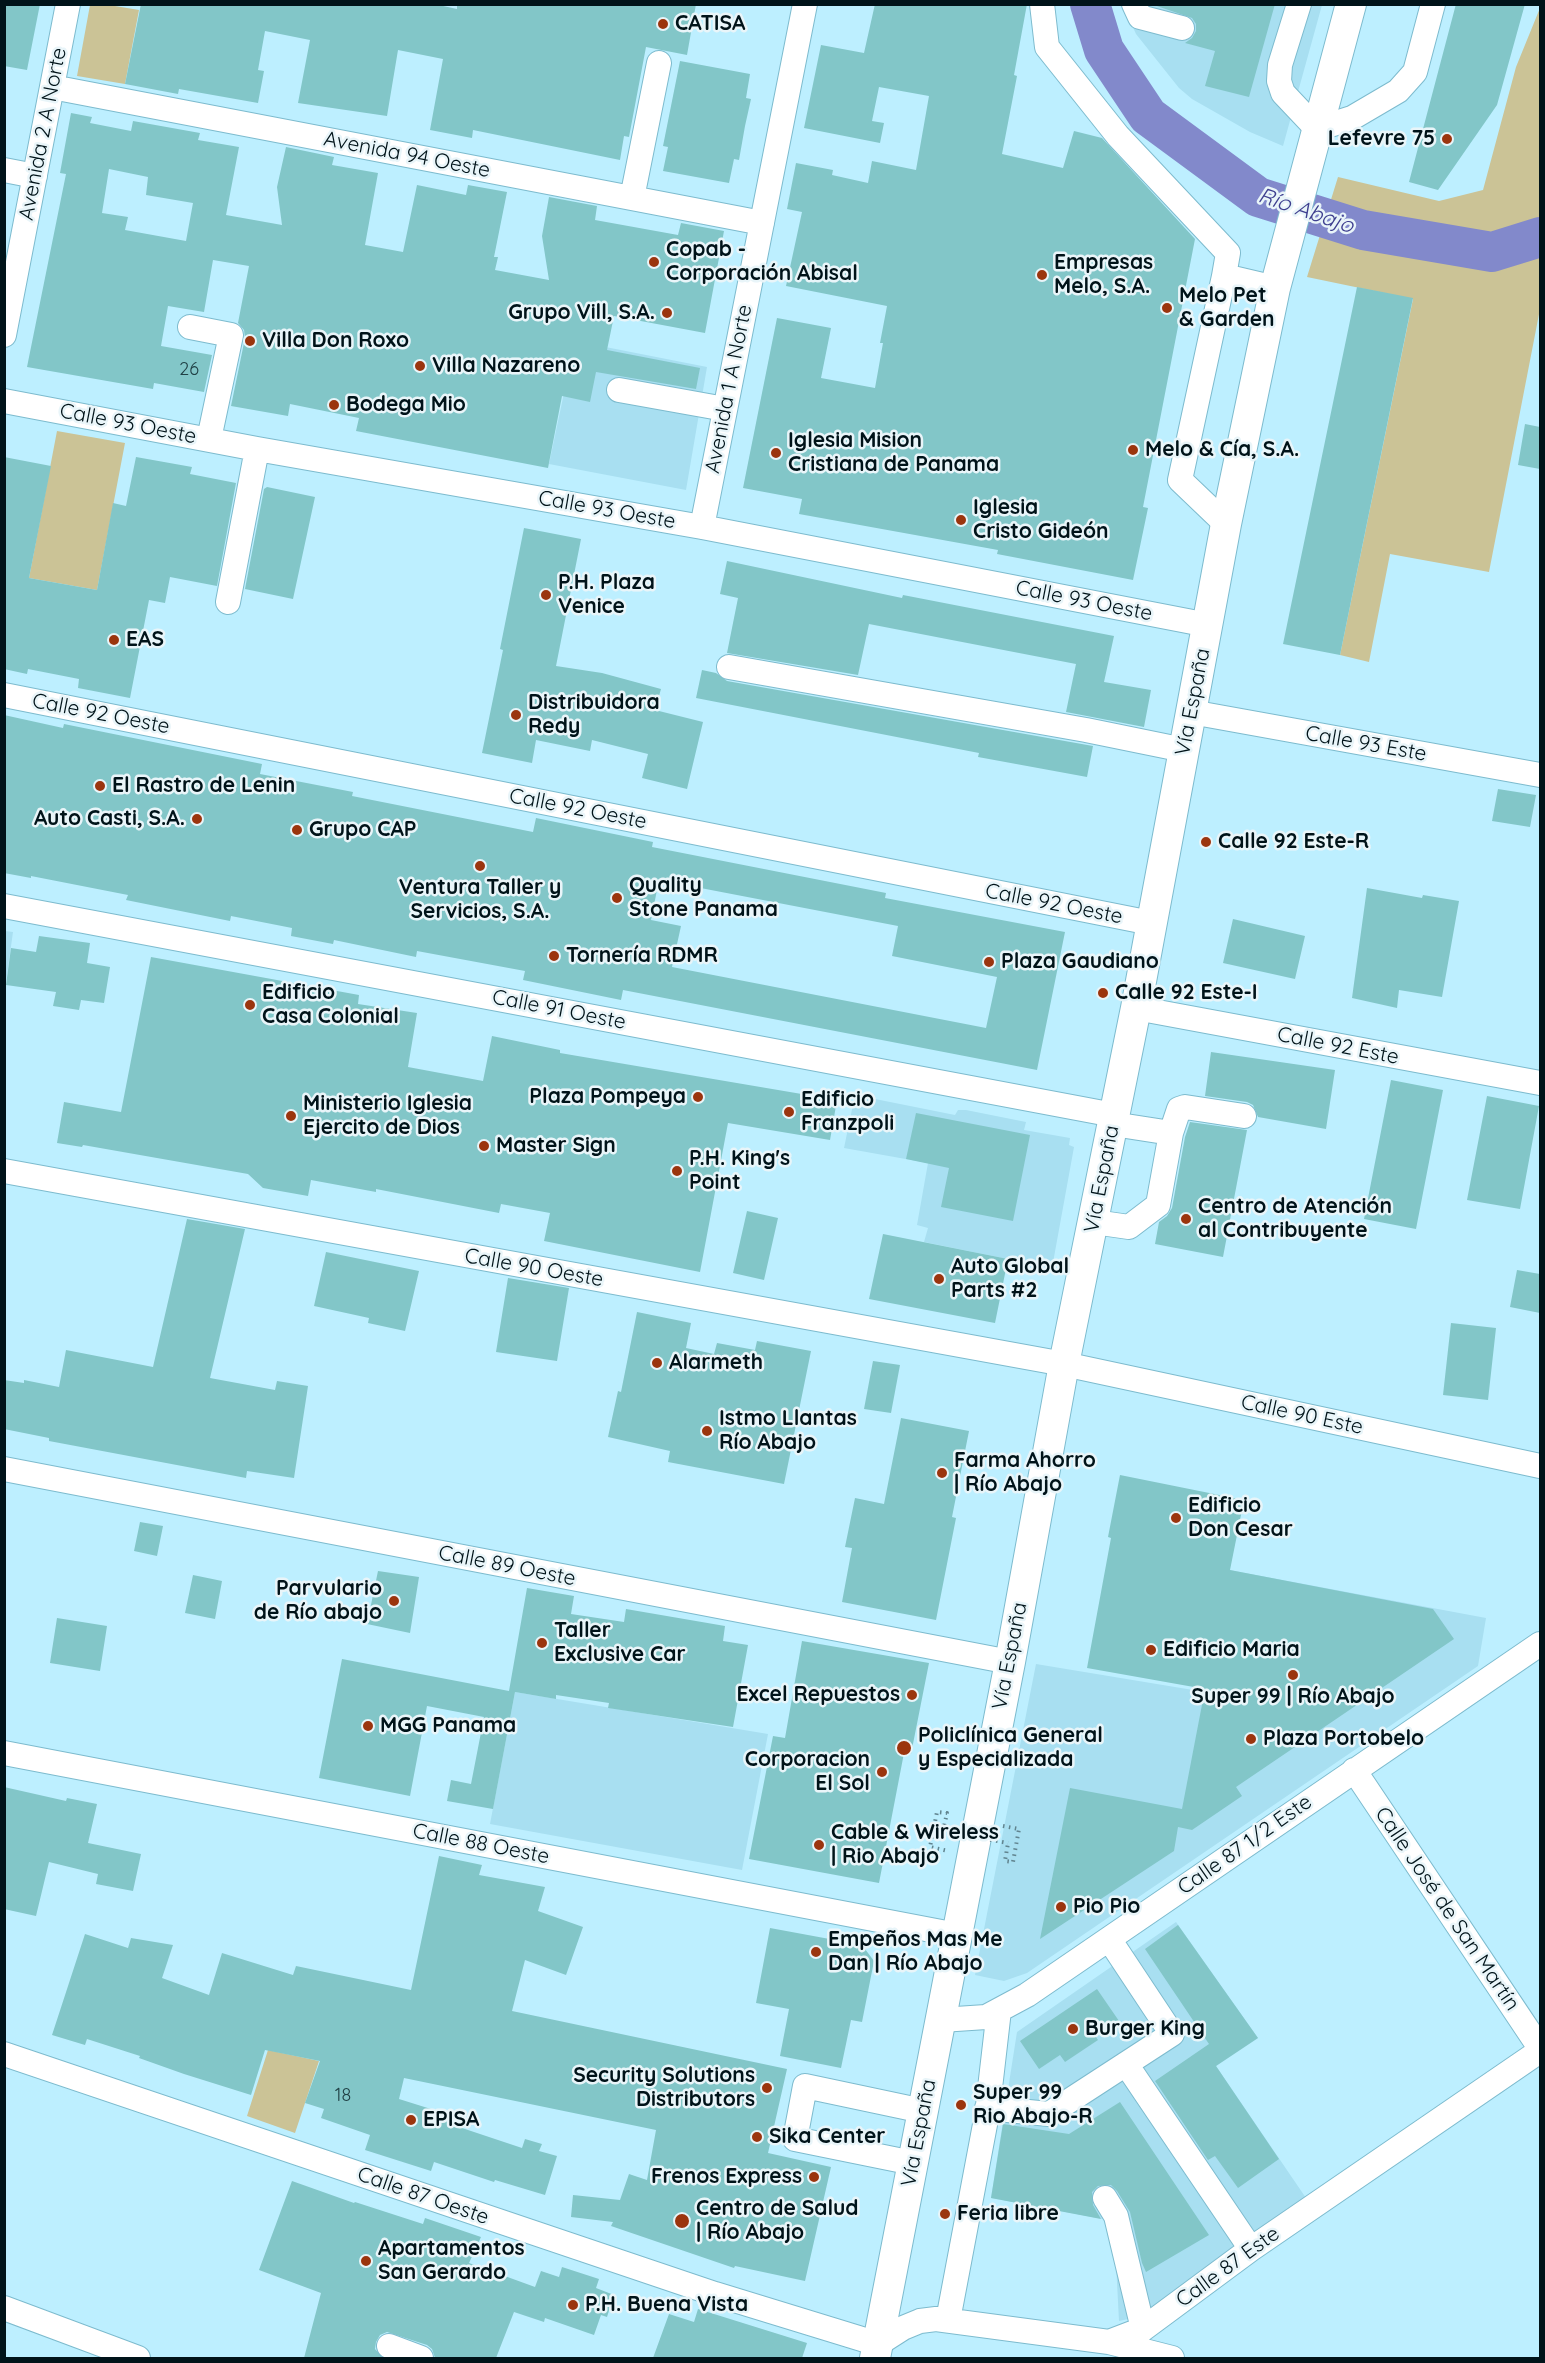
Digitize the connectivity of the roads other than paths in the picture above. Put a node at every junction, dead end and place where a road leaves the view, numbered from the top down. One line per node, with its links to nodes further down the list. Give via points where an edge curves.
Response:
1 (68, 4): 10 (street, Avenida 2 A Norte)
2 (805, 4): 15 (street, Avenida 1 A Norte)
3 (1042, 4): 16 (street, via 1047,47 1118,136 1228,254)
4 (1134, 4): 8 (street, via 1140,16)
5 (1299, 4): 11 (street, via 1280,65 1279,81 1283,93)
6 (1351, 4): 11 (main road, Vía España)
7 (1433, 4): 11 (street, via 1415,72 1398,91 1352,118)
8 (1182, 28)
9 (659, 63): 14 (street)
10 (52, 87): 13 (street, Avenida 2 A Norte); 14 (street, Avenida 94 Oeste)
11 (1316, 132): 17 (main road, Vía España)
12 (4, 170): 13 (street)
13 (35, 176): 19 (street, Avenida 2 A Norte)
14 (632, 198): 15 (street, Avenida 94 Oeste)
15 (762, 223): 22 (street, Avenida 1 A Norte)
16 (1224, 276): 17 (street); 25 (street, via 1180,480)
17 (1275, 288): 25 (main road, Vía España)
18 (190, 327): 23 (street, via 231,335)
19 (4, 335)
20 (619, 390): 22 (street)
21 (4, 401): 23 (street, Calle 93 Oeste)
22 (725, 409): 26 (street, Avenida 1 A Norte)
23 (209, 440): 24 (street, Calle 93 Oeste)
24 (257, 449): 26 (street, Calle 93 Oeste); 27 (street)
25 (1226, 524): 28 (main road, Vía España)
26 (702, 527): 28 (street, Calle 93 Oeste)
27 (228, 602)
28 (1208, 625): 31 (main road, Vía España)
29 (729, 667): 32 (street)
30 (4, 695): 35 (street, Calle 92 Oeste)
31 (1191, 712): 32 (main road, Vía España); 33 (street, Calle 93 Este)
32 (1184, 750): 35 (main road, Vía España)
33 (1540, 775)
34 (4, 906): 39 (street, Calle 91 Oeste)
35 (1151, 923): 36 (main road, Vía España)
36 (1136, 1008): 37 (street, Calle 92 Este); 39 (main road, Vía España)
37 (1540, 1083)
38 (1244, 1116): 40 (street, via 1185,1107 1176,1114)
39 (1114, 1120): 40 (street, Calle 91 Oeste); 42 (main road, Vía España)
40 (1171, 1133): 42 (street, via 1158,1205 1129,1227)
41 (4, 1171): 43 (street, Calle 90 Oeste)
42 (1094, 1222): 43 (main road, Vía España)
43 (1064, 1364): 44 (street, Calle 90 Este); 47 (main road, Vía España)
44 (1540, 1466)
45 (4, 1469): 47 (street, Calle 89 Oeste)
46 (1540, 1644): 49 (street, Calle 87 1/2 Este)
47 (1010, 1662): 50 (main road, Vía España)
48 (4, 1753): 50 (street, Calle 88 Oeste)
49 (1354, 1770): 51 (street, Calle 87 1/2 Este); 54 (street, Calle José de San Martín)
50 (957, 1935): 53 (main road, Vía España)
51 (1109, 1939): 52 (street, Calle 87 1/2 Este); 56 (street, via 1172,2034)
52 (999, 2010): 53 (street, Calle 87 1/2 Este, via 986,2017); 57 (street)
53 (941, 2020): 58 (main road, Vía España)
54 (1540, 2049): 61 (street, Calle 87 Este)
55 (4, 2054): 67 (street, Calle 87 Oeste)
56 (1126, 2064): 57 (street, via 1049,2114); 61 (street)
57 (987, 2108): 63 (street)
58 (923, 2110): 59 (main road, Vía España); 59 (street, via 805,2086 795,2139)
59 (913, 2163): 67 (main road, Vía España)
60 (1105, 2198): 64 (street, via 1116,2216)
61 (1251, 2249): 64 (street, Calle 87 Este)
62 (4, 2308): 68 (street)
63 (948, 2320): 65 (street, Calle 87 Este); 67 (street, Calle 87 Este, via 920,2321 903,2328)
64 (1143, 2329): 65 (street, Calle 87 Este)
65 (1109, 2342): 70 (street)
66 (389, 2346): 69 (street)
67 (877, 2351)
68 (138, 2358)
69 (421, 2358)
70 (1172, 2358)

